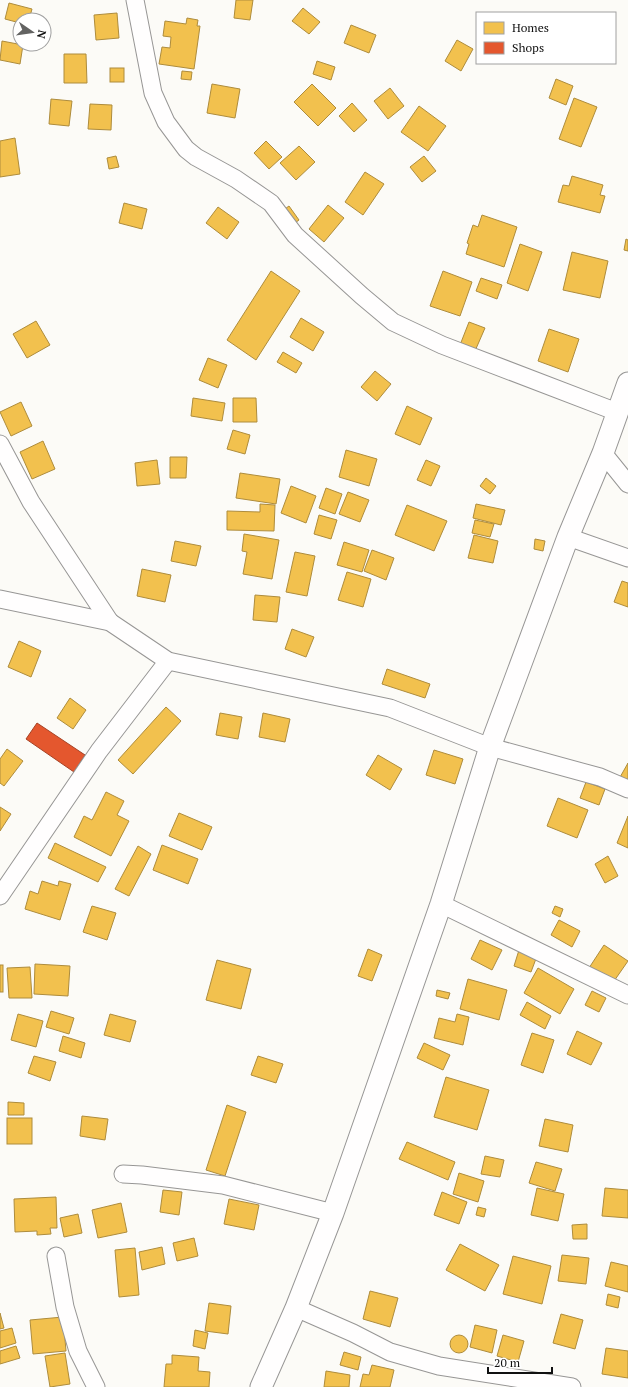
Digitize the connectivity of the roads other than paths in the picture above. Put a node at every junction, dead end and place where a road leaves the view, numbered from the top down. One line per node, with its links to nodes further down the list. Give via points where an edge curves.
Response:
1 (135, 0): 3 (street, via 153,93 166,122 186,149 271,203 295,235 393,322 442,345)
2 (628, 383): 3 (street)
3 (617, 412): 5 (street)
4 (0, 444): 10 (street, via 31,502)
5 (603, 452): 6 (street); 7 (street)
6 (628, 484)
7 (568, 537): 8 (street); 12 (street)
8 (628, 558)
9 (0, 599): 10 (street)
10 (110, 622): 11 (street)
11 (168, 661): 12 (street, via 390,708); 14 (street, via 99,750)
12 (490, 747): 13 (street, via 600,777); 15 (street)
13 (628, 789)
14 (0, 896)
15 (441, 904): 16 (street); 18 (street)
16 (628, 995)
17 (123, 1174): 18 (street, via 223,1186)
18 (333, 1213): 20 (street)
19 (56, 1256): 21 (street, via 65,1307 78,1351)
20 (296, 1308): 22 (street); 23 (street, via 390,1352 439,1366)
21 (96, 1387)
22 (261, 1387)
23 (572, 1387)

